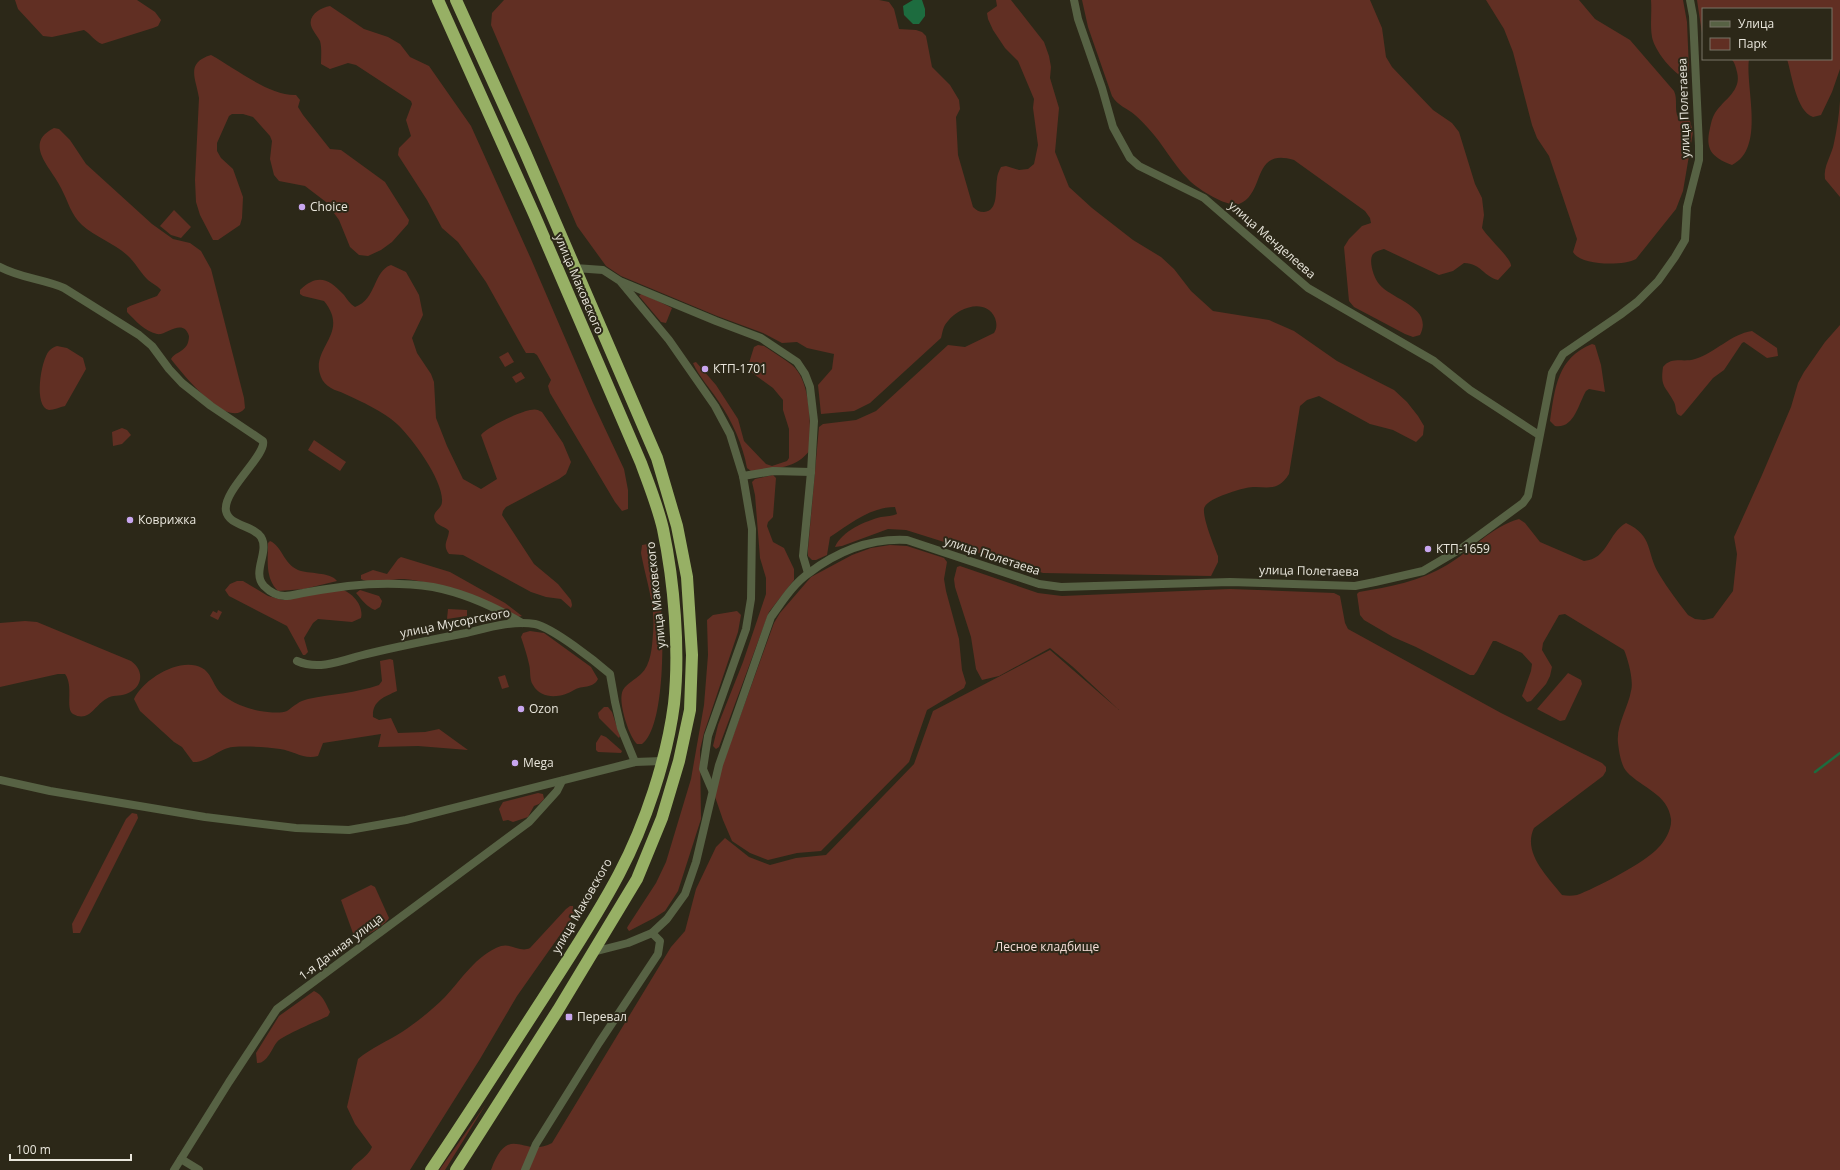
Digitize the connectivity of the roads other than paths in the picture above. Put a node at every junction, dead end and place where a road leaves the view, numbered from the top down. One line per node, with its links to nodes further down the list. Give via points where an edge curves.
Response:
1 (438, 0): 14 (highway, улица Маковского, via 641,463 663,528 670,573 676,651 674,704)
2 (456, 0): 6 (highway, улица Маковского)
3 (1074, 0): 8 (street, улица Менделеева, via 1114,127 1130,158 1139,166 1204,198 1308,288 1434,362 1470,390)
4 (1690, 0): 8 (street, улица Полетаева, via 1693,16 1699,160 1687,206 1685,240 1658,280 1637,302 1563,354 1552,373)
5 (0, 267): 12 (street, via 10,273 64,288 139,335 152,346 182,383 263,441 263,448 239,481 226,510 230,518 261,536 264,543 259,577 273,594 286,596 367,585 433,587 468,597)
6 (575, 268): 7 (street, via 604,270); 20 (highway, улица Маковского, via 657,458 677,526 687,576 692,655 690,710 662,818 637,879)
7 (620, 281): 9 (street, via 761,338 797,362 810,387 814,421); 10 (street, via 669,340 715,406 730,434)
8 (1539, 435): 11 (street, улица Полетаева, via 1528,496 1523,503 1462,548 1422,570 1355,586 1230,582 1061,587 1039,584 907,540 889,539 858,546)
9 (811, 472): 10 (street, via 773,471); 11 (street, via 802,556)
10 (743, 476): 18 (street, via 752,529 751,600 746,629 708,736 704,769)
11 (808, 573): 18 (street, улица Полетаева, via 771,617)
12 (522, 623): 13 (street, улица Мусоргского, via 403,645 333,664 313,665); 15 (street, улица Мусоргского, via 546,628 610,674 621,728)
13 (297, 661)
14 (662, 761): 15 (street); 24 (highway, улица Маковского, via 643,820 619,874 497,1071)
15 (635, 762): 17 (street)
16 (0, 780): 17 (street, via 205,817 296,828 349,830 406,820)
17 (562, 781): 21 (street, 1-я Дачная улица, via 557,791 529,822 277,1009)
18 (712, 790): 19 (street, улица Полетаева, via 696,862 685,894 667,920)
19 (652, 933): 20 (street); 26 (street, via 660,941 658,954 536,1144)
20 (593, 952): 25 (highway, улица Маковского)
21 (182, 1159): 22 (street, 1-я Дачная улица); 23 (street)
22 (174, 1170)
23 (199, 1170)
24 (431, 1170)
25 (456, 1170)
26 (525, 1170)

